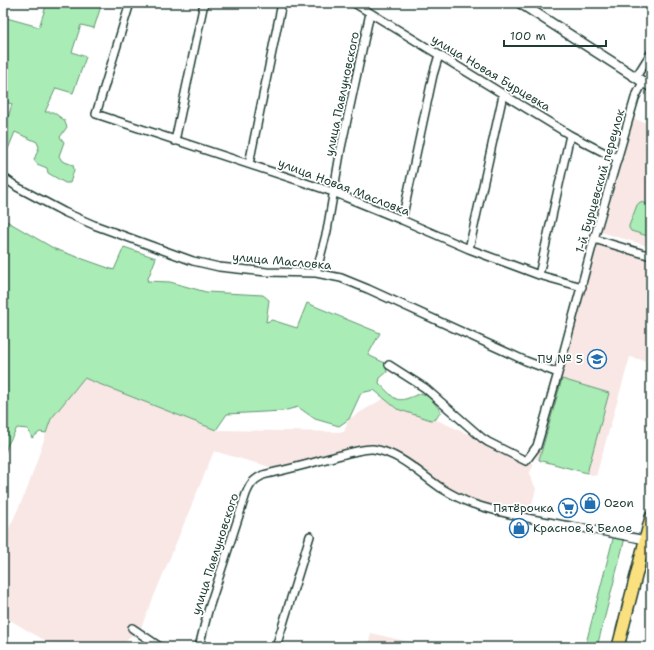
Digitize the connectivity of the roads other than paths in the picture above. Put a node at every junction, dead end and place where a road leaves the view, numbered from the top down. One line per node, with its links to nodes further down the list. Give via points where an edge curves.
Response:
1 (130, 3): 13 (street, улица Новая Масловка, via 96,114)
2 (204, 3): 13 (street)
3 (282, 3): 15 (street)
4 (354, 3): 6 (street, улица Новая Бурцевка)
5 (520, 3): 9 (street)
6 (370, 13): 8 (street, улица Новая Бурцевка); 17 (street, улица Павлуновского)
7 (651, 53): 9 (street, 1-й Бурцевский переулок)
8 (439, 54): 11 (street, улица Новая Бурцевка); 18 (street)
9 (639, 79): 10 (street); 14 (street, 1-й Бурцевский переулок)
10 (651, 87)
11 (504, 95): 12 (street, улица Новая Бурцевка); 20 (street)
12 (570, 135): 14 (street, улица Новая Бурцевка); 23 (street)
13 (175, 141): 15 (street, улица Новая Масловка)
14 (618, 158): 19 (street, 1-й Бурцевский переулок)
15 (249, 164): 17 (street, улица Новая Масловка)
16 (3, 177): 22 (street, улица Масловка, via 64,212 193,261 219,267 267,272)
17 (333, 192): 18 (street, улица Новая Масловка); 22 (street, улица Павлуновского, via 327,231)
18 (402, 220): 20 (street, улица Новая Масловка)
19 (594, 239): 21 (street); 24 (street, 1-й Бурцевский переулок)
20 (469, 249): 23 (street, улица Новая Масловка)
21 (651, 256)
22 (316, 273): 26 (street, улица Масловка, via 341,278 368,289)
23 (539, 275): 24 (street, улица Новая Масловка)
24 (582, 287): 26 (street, 1-й Бурцевский переулок)
25 (389, 365): 26 (street, 1-й Бурцевский переулок, via 425,388 482,438 526,461 537,446)
26 (558, 374)
27 (651, 517): 29 (main road)
28 (310, 536): 33 (street)
29 (645, 540): 32 (street, улица Павлуновского, via 525,518 473,504 441,488 402,460 387,453 371,449 355,451 264,475 250,485 208,611); 34 (main road)
30 (132, 628): 31 (street)
31 (160, 647)
32 (199, 647)
33 (276, 647)
34 (618, 647)

